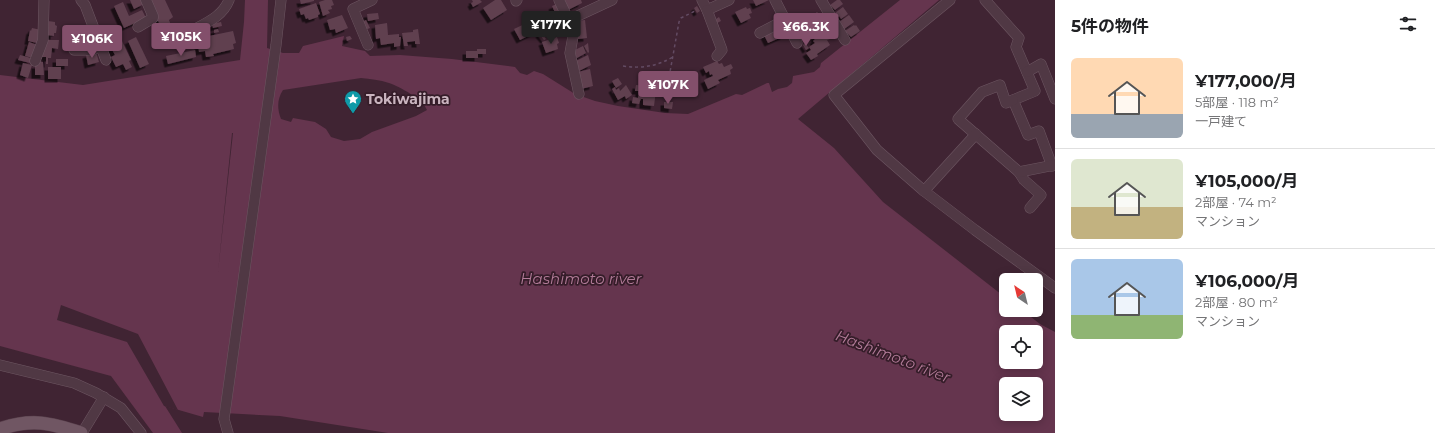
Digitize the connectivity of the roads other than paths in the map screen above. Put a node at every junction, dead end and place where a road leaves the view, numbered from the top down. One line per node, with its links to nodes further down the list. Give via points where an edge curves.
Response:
1 (44, 0): 27 (street, via 43,40)
2 (81, 0): 23 (street)
3 (146, 0): 17 (street, via 153,18)
4 (229, 0): 18 (street, via 221,13)
5 (281, 0): 43 (street, via 224,419)
6 (371, 0): 22 (street, via 353,9)
7 (560, 0): 15 (street)
8 (612, 0): 15 (street)
9 (729, 0): 14 (street)
10 (775, 0): 16 (street)
11 (821, 0): 20 (street)
12 (950, 0): 35 (street, via 834,95 877,150)
13 (985, 0): 28 (street, via 1019,38 1016,47)
14 (704, 5): 25 (street, via 722,50)
15 (569, 20): 29 (street, via 574,31 570,53)
16 (785, 20): 19 (street); 21 (street)
17 (138, 27)
18 (188, 33)
19 (760, 33)
20 (846, 40)
21 (797, 43)
22 (368, 45)
23 (100, 46): 24 (street, via 92,50); 26 (street)
24 (74, 50)
25 (717, 56)
26 (106, 60)
27 (35, 61)
28 (1027, 72): 30 (street, via 1041,64); 31 (street, via 1035,91)
29 (579, 94)
30 (1055, 99)
31 (1013, 100): 32 (street, via 1006,103 1000,85 982,92 958,119); 33 (street, via 1028,135 1040,131)
32 (976, 134): 34 (street); 35 (street)
33 (1054, 165): 34 (street)
34 (1019, 172): 36 (street, via 1041,195)
35 (924, 191): 37 (street)
36 (1030, 208)
37 (1055, 288)
38 (0, 365): 39 (street, via 74,383)
39 (104, 397): 41 (street); 42 (street, via 121,408)
40 (0, 429): 41 (main road, via 22,423 42,422)
41 (82, 433)
42 (141, 433)
43 (228, 433)

